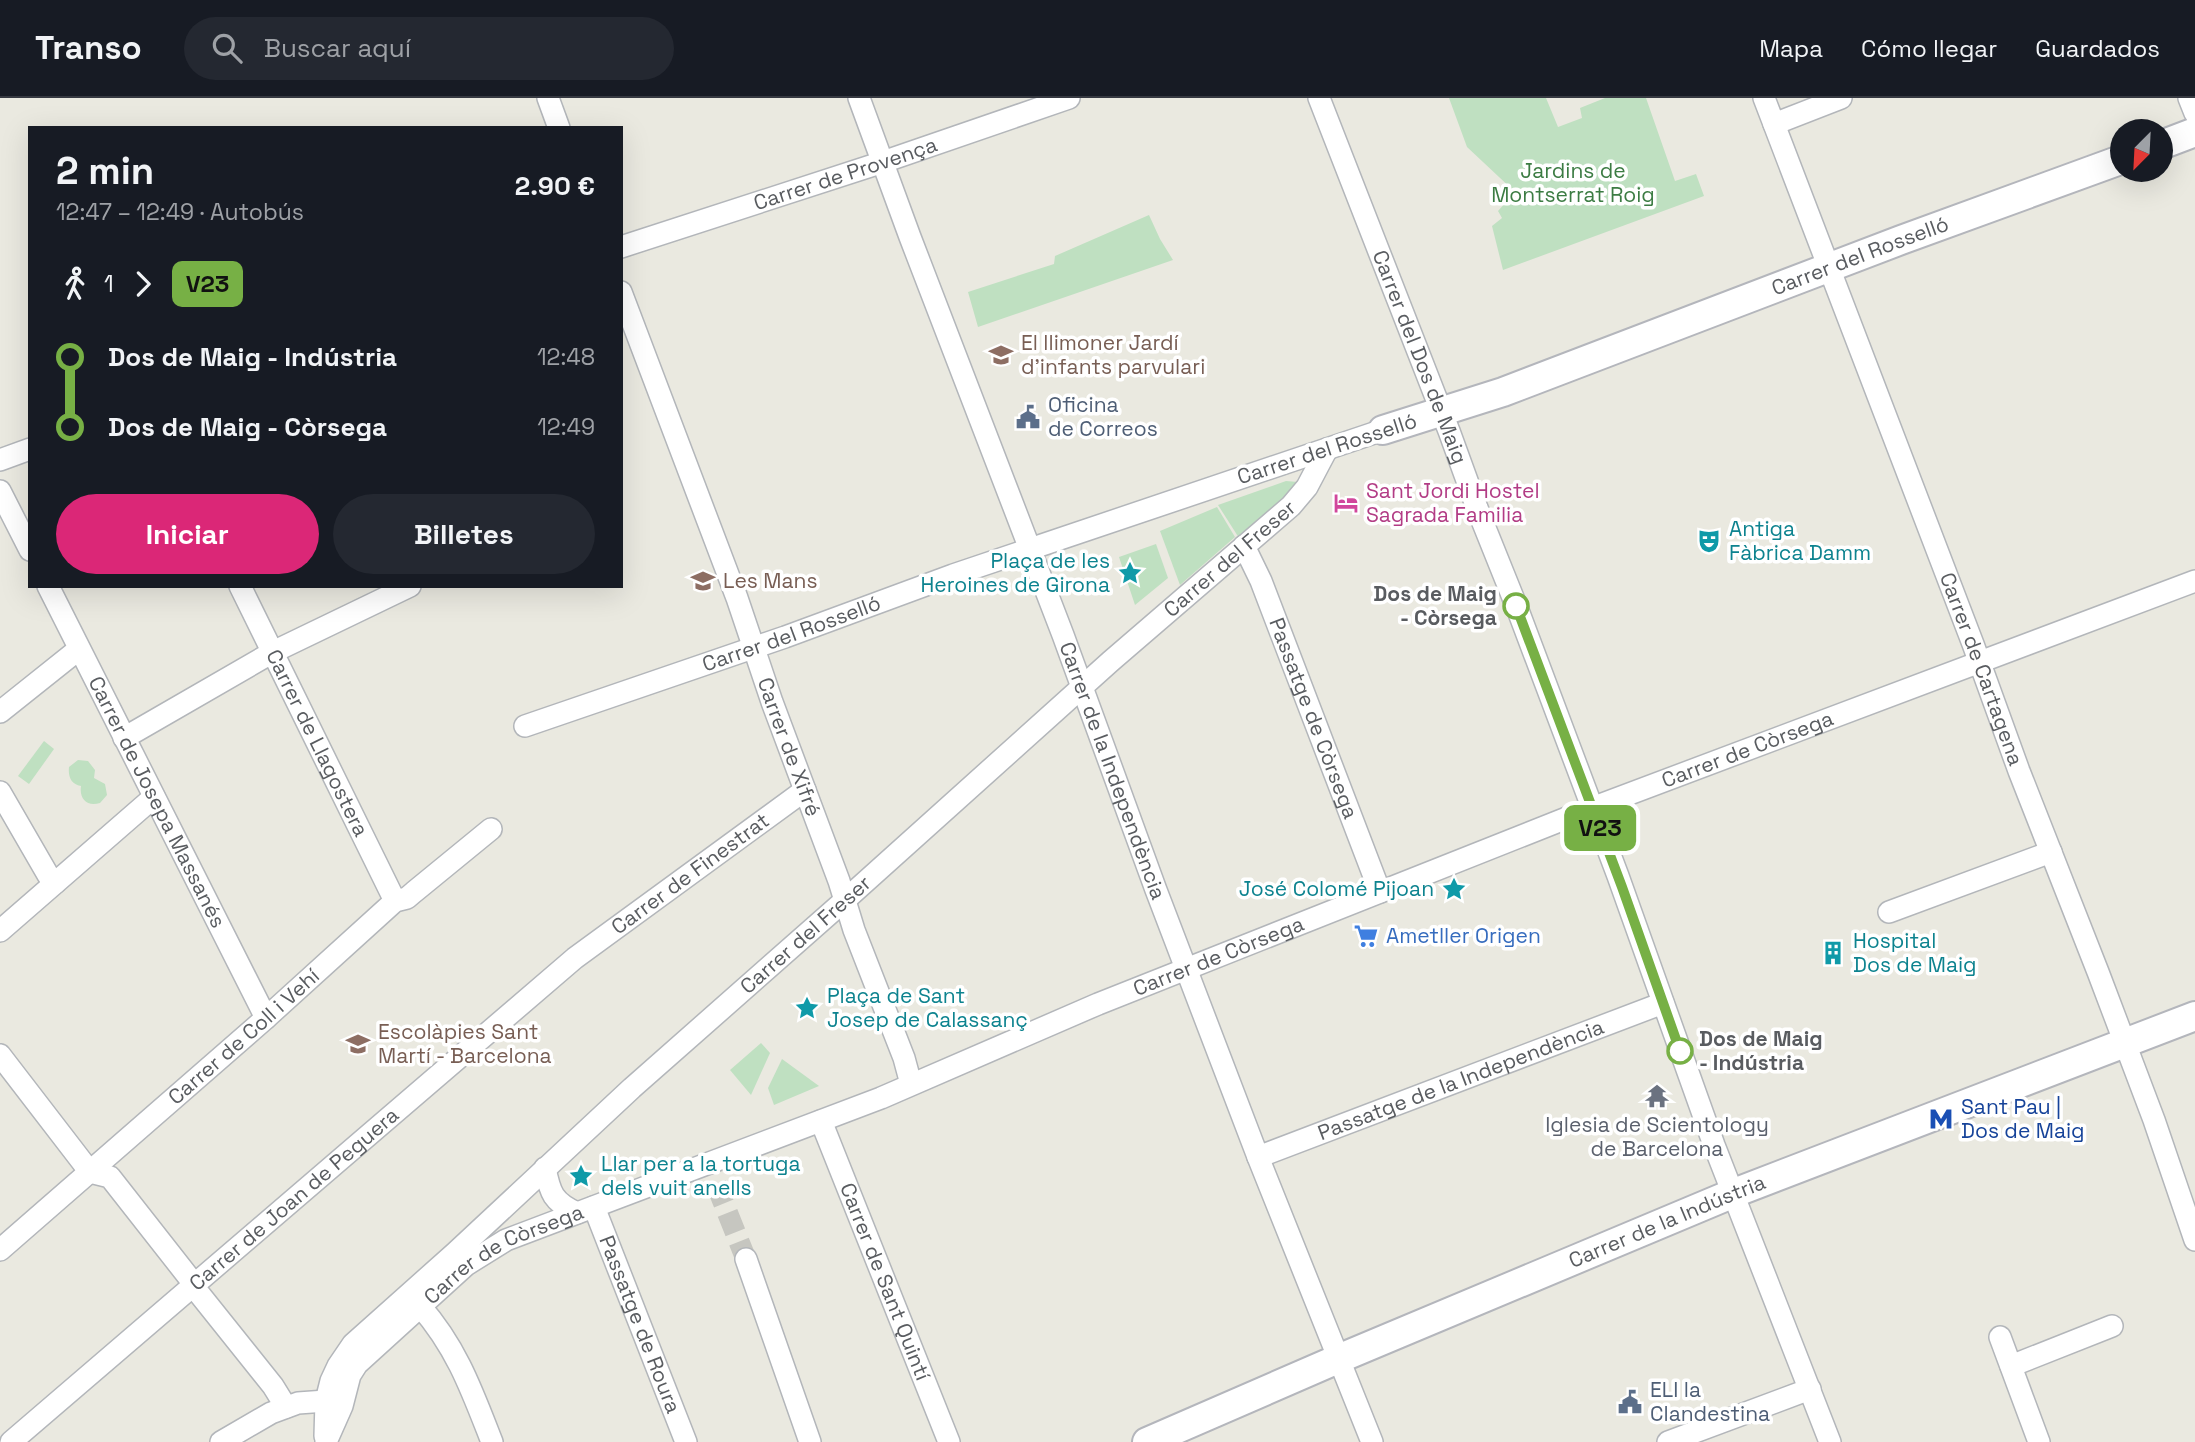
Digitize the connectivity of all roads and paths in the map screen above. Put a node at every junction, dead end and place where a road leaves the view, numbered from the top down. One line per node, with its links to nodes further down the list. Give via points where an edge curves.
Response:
1 (548, 98): 10 (street)
2 (859, 98): 13 (street, Carrer de la Independència)
3 (1069, 98): 13 (street, Carrer de Provença)
4 (1319, 98): 18 (street, Carrer del Dos de Maig)
5 (1764, 98): 9 (street, Carrer de Cartagena)
6 (1841, 98): 9 (street)
7 (2189, 98): 8 (street)
8 (2195, 113)
9 (1774, 124): 16 (street, Carrer de Cartagena)
10 (558, 126)
11 (2195, 132): 12 (main road)
12 (2174, 140)
13 (883, 162): 15 (street, Carrer de Provença); 26 (street, Carrer de la Independència)
14 (2110, 164): 16 (main road, Carrer del Rosselló)
15 (623, 246)
16 (1828, 268): 18 (main road, Carrer del Rosselló); 34 (street, Carrer de Cartagena)
17 (623, 297): 31 (street, Carrer de Xifré)
18 (1441, 412): 19 (main road, Carrer del Rosselló); 42 (street, Carrer del Dos de Maig)
19 (1383, 430): 20 (street, Carrer del Rosselló)
20 (1327, 449): 25 (street, Carrer del Freser, via 1292,506); 26 (street, Carrer del Rosselló)
21 (28, 450): 22 (street)
22 (0, 460)
23 (0, 491): 24 (street)
24 (28, 546)
25 (1244, 546): 35 (street, Carrer del Freser); 46 (street, Passatge de Còrsega)
26 (1030, 549): 31 (street, Carrer del Rosselló); 35 (street, Carrer de la Independència)
27 (2195, 581): 34 (street, Carrer de Còrsega)
28 (49, 588): 32 (street, Carrer de Josepa Massanés)
29 (241, 588): 33 (street, Carrer de Llagostera)
30 (406, 588): 33 (street)
31 (753, 647): 37 (street, Carrer del Rosselló); 39 (street, Carrer de Xifré)
32 (79, 649): 36 (street); 38 (street, Carrer de Josepa Massanés)
33 (273, 652): 38 (street); 47 (street, Carrer de Llagostera)
34 (1979, 662): 42 (street, Carrer de Còrsega); 44 (street, Carrer de Cartagena)
35 (1082, 688): 48 (street, Carrer del Freser); 52 (street, Carrer de la Independència)
36 (0, 712)
37 (525, 726)
38 (124, 738): 41 (street, Carrer de Josepa Massanés)
39 (805, 790): 48 (street, Carrer de Xifré); 51 (street, Carrer de Finestrat)
40 (0, 792): 45 (street)
41 (154, 797): 45 (street); 55 (street, Carrer de Josepa Massanés)
42 (1592, 808): 46 (street, Carrer de Còrsega); 53 (street, Carrer del Dos de Maig)
43 (491, 829): 47 (street, Carrer de Coll i Vehí, via 407,898)
44 (2050, 852): 49 (street); 56 (street, Carrer de Cartagena)
45 (55, 883): 50 (street)
46 (1380, 892): 52 (street, Carrer de Còrsega)
47 (395, 901): 55 (street, Carrer de Coll i Vehí)
48 (844, 901): 59 (street, Carrer de Xifré); 62 (street, Carrer del Freser)
49 (1889, 912)
50 (0, 931)
51 (575, 958): 69 (street, Carrer de Joan de Peguera)
52 (1186, 968): 59 (street, Carrer de Còrsega); 61 (street, Carrer de la Independència)
53 (1663, 1003): 61 (street, Passatge de la Independència); 64 (street, Carrer del Dos de Maig)
54 (2195, 1016): 56 (main road, Carrer de la Indústria)
55 (266, 1018): 63 (street, Carrer de Coll i Vehí)
56 (2124, 1042): 64 (main road, Carrer de la Indústria); 66 (street, Carrer de Cartagena)
57 (0, 1055): 58 (street)
58 (7, 1081): 63 (street)
59 (911, 1084): 60 (street, Carrer de Còrsega)
60 (821, 1121): 65 (street, Carrer de Còrsega, via 712,1173); 84 (street, Carrer de Sant Quintí)
61 (1258, 1157): 73 (street, Carrer de la Independència)
62 (545, 1168): 65 (street, via 550,1191 562,1206); 76 (street, Carrer del Freser, via 353,1344 338,1366)
63 (90, 1172): 67 (street, Carrer de Coll i Vehí); 69 (street, via 110,1177)
64 (1734, 1193): 73 (main road, Carrer de la Indústria); 75 (street, Carrer del Dos de Maig)
65 (585, 1210): 70 (street, Carrer de Còrsega, via 479,1255); 82 (street, Passatge de Roura)
66 (2195, 1240)
67 (0, 1250)
68 (746, 1259): 83 (street)
69 (194, 1284): 77 (street); 78 (street, Carrer de Joan de Peguera)
70 (420, 1306): 80 (street, Carrer de Còrsega, via 357,1364); 81 (street, via 451,1347)
71 (2112, 1326): 74 (street)
72 (2000, 1337): 74 (street)
73 (1338, 1359): 85 (main road, Carrer de la Indústria); 86 (street, Carrer de la Independència)
74 (2011, 1366): 89 (street)
75 (1810, 1389): 87 (street); 88 (street, Carrer del Dos de Maig)
76 (326, 1401): 77 (street); 80 (street, Carrer del Freser)
77 (286, 1407): 79 (street)
78 (11, 1442)
79 (220, 1442)
80 (326, 1442)
81 (492, 1442)
82 (686, 1442)
83 (810, 1442)
84 (948, 1442)
85 (1147, 1442)
86 (1372, 1442)
87 (1668, 1442)
88 (1830, 1442)
89 (2039, 1442)

